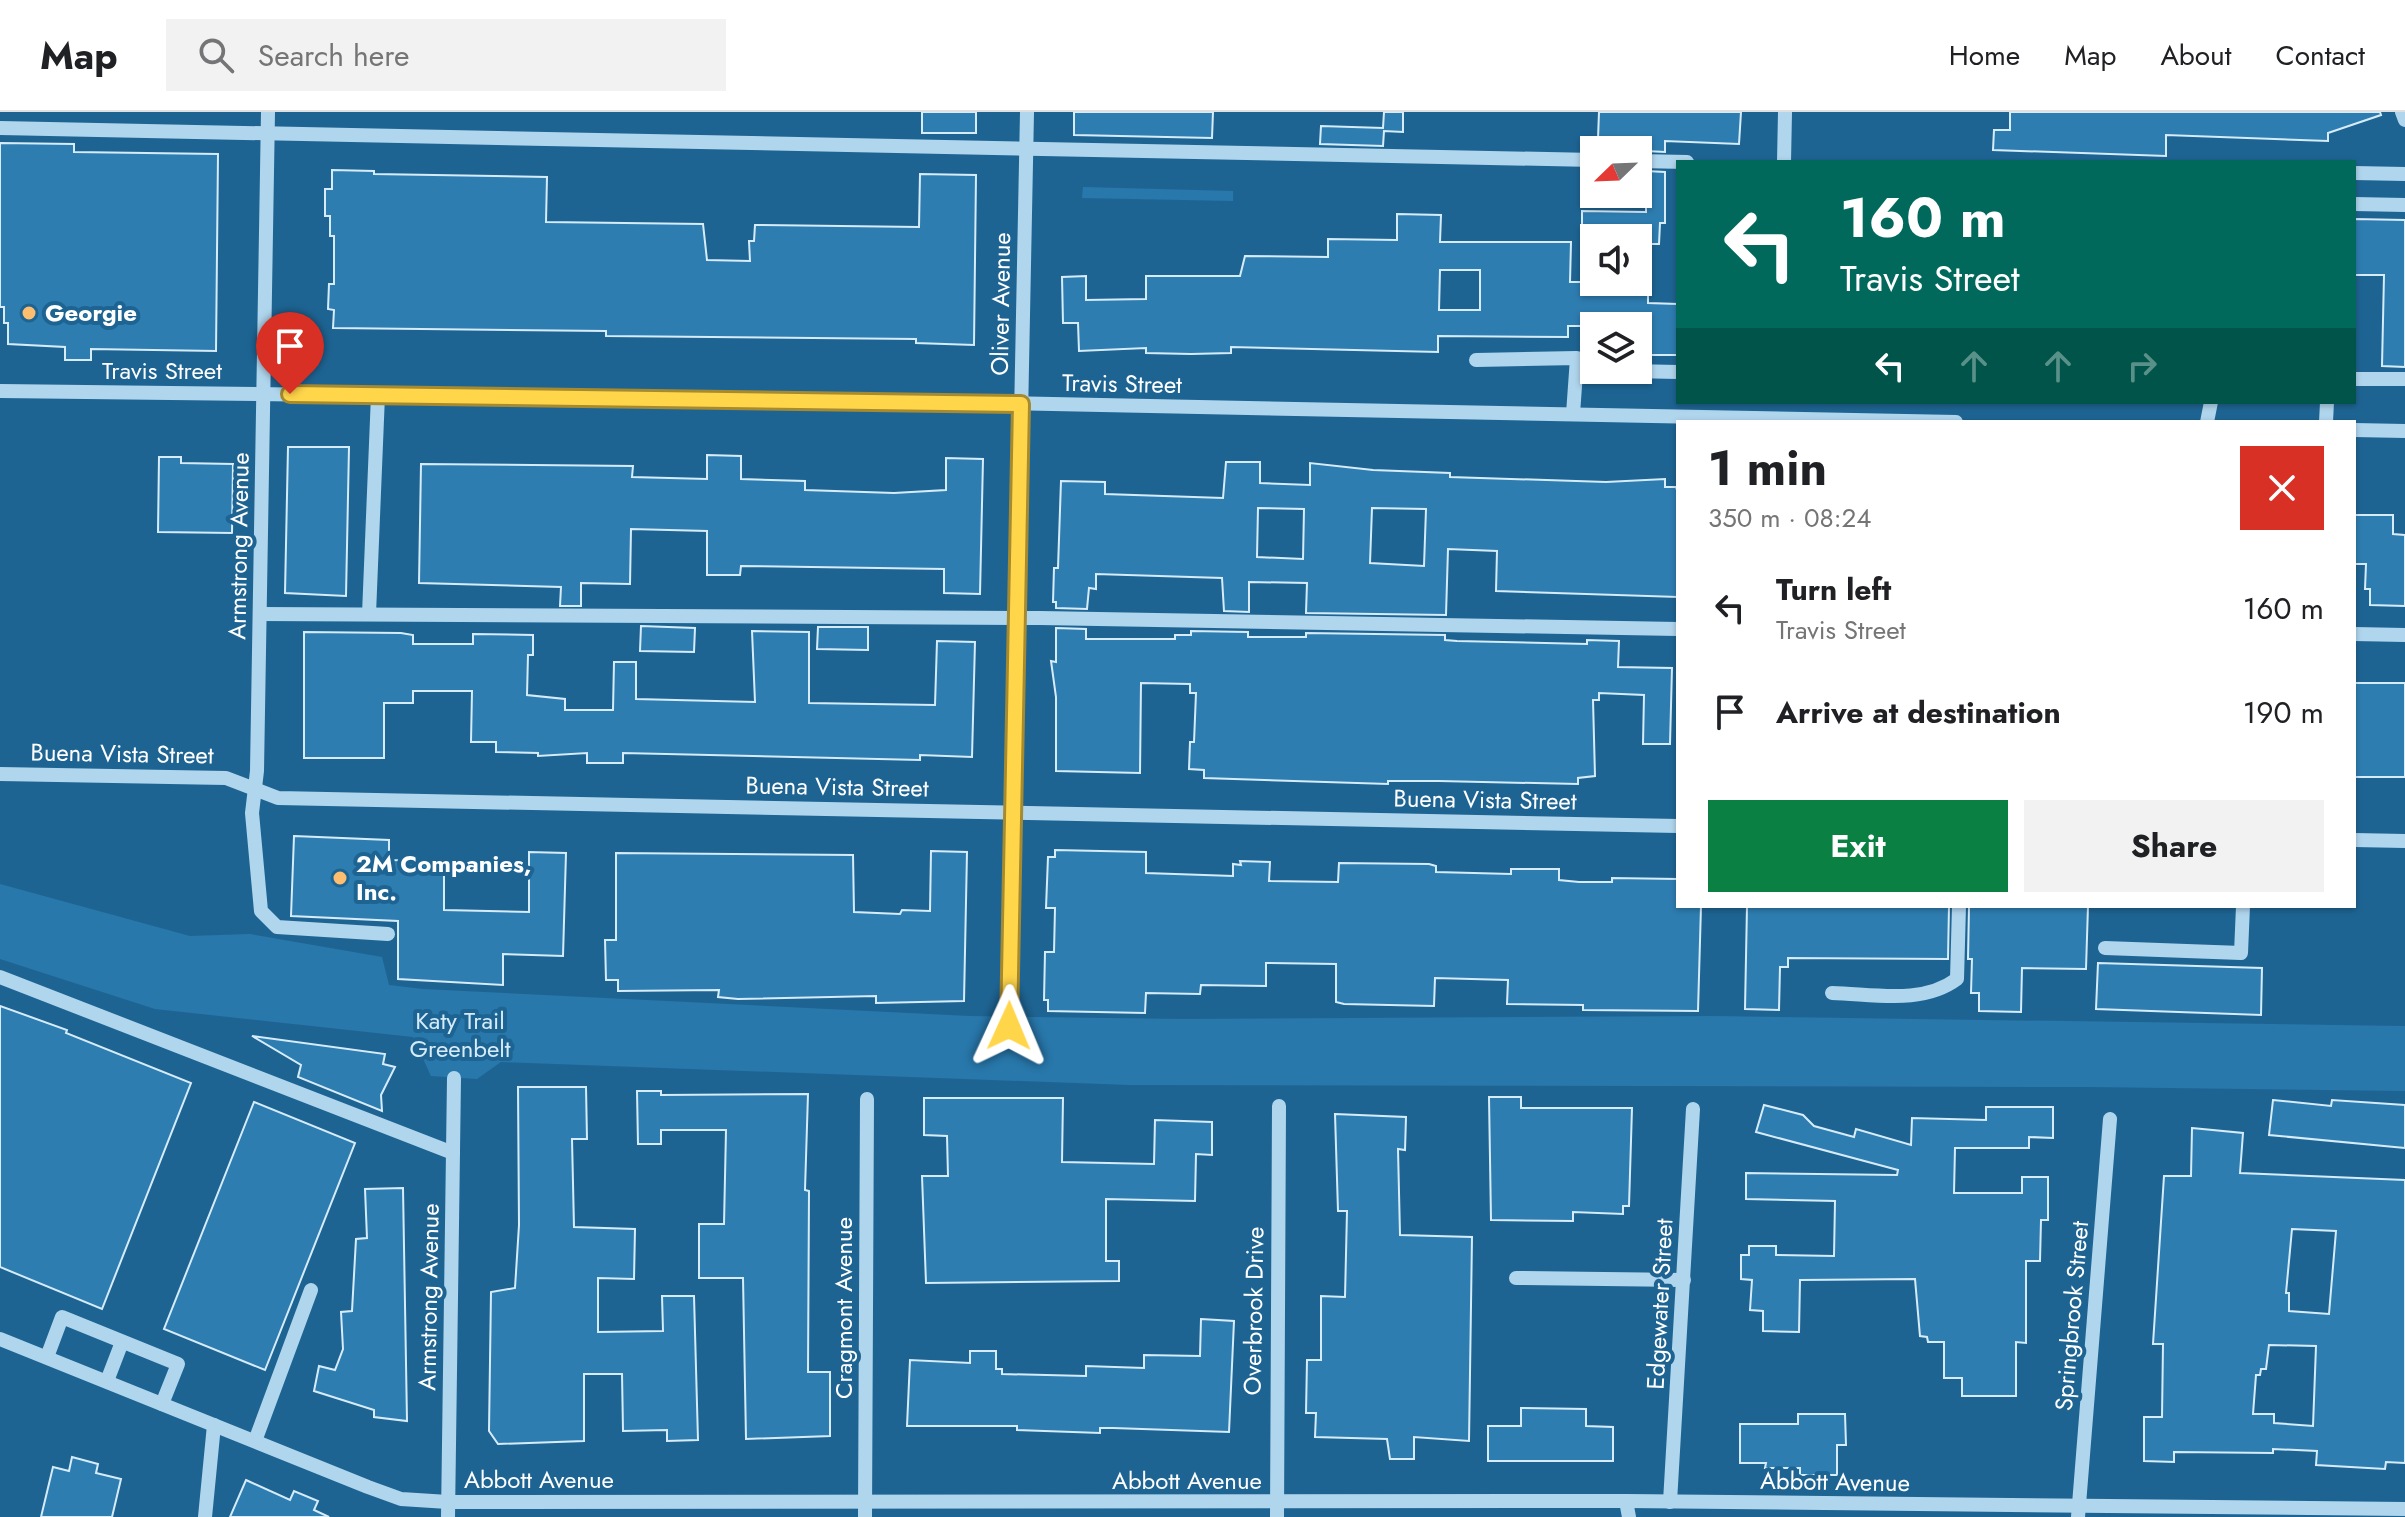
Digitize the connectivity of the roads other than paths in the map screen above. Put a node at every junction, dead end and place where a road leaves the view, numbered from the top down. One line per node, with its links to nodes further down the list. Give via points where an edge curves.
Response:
1 (268, 112): 7 (street, Armstrong Avenue)
2 (1027, 112): 8 (street, Oliver Avenue)
3 (1785, 112): 10 (street)
4 (2402, 112): 5 (street)
5 (2405, 120)
6 (0, 128): 7 (street)
7 (268, 132): 8 (street); 23 (street, Armstrong Avenue)
8 (1026, 151): 9 (street); 25 (street, Oliver Avenue)
9 (1580, 160)
10 (1784, 160)
11 (1652, 161): 12 (street)
12 (1676, 162)
13 (2356, 173): 14 (street)
14 (2405, 174)
15 (2356, 204): 16 (street)
16 (2405, 205)
17 (1476, 360): 27 (street, via 1577,358)
18 (1652, 371): 19 (street)
19 (1676, 372)
20 (2356, 379): 21 (street)
21 (2405, 379)
22 (0, 391): 23 (street, Travis Street)
23 (263, 394): 24 (street, Travis Street); 31 (street, Armstrong Avenue)
24 (378, 395): 25 (street, Travis Street); 32 (street)
25 (1021, 404): 27 (street, Travis Street); 33 (street, Oliver Avenue)
26 (1706, 410): 27 (street, Travis Street); 28 (street, Travis Street)
27 (1573, 414)
28 (1780, 420)
29 (2356, 430): 30 (street)
30 (2405, 431)
31 (260, 614): 32 (street); 38 (street, Armstrong Avenue)
32 (369, 614): 33 (street)
33 (1017, 618): 34 (street); 39 (street, Oliver Avenue)
34 (1676, 629)
35 (2356, 634): 36 (street)
36 (2405, 635)
37 (0, 774): 38 (street, Buena Vista Street, via 226,778)
38 (254, 788): 39 (street, Buena Vista Street, via 278,798); 45 (street, Armstrong Avenue, via 261,911 267,921 277,927)
39 (1013, 813): 40 (street, Buena Vista Street); 49 (street, Oliver Avenue)
40 (1676, 826)
41 (2356, 840): 42 (street)
42 (2405, 841)
43 (1959, 908): 48 (street, via 1957,979 1944,989 1928,996)
44 (2243, 908): 46 (street, via 2241,953)
45 (388, 934)
46 (2105, 948)
47 (0, 977): 55 (street)
48 (1832, 993)
49 (1009, 1026)
50 (454, 1078): 55 (street, Armstrong Avenue)
51 (867, 1099): 71 (street, Cragmont Avenue)
52 (1279, 1106): 73 (street, Overbrook Drive)
53 (1693, 1109): 57 (street, Edgewater Street)
54 (2110, 1119): 74 (street, Springbrook Street)
55 (453, 1153): 70 (street, Armstrong Avenue)
56 (1516, 1278): 57 (street)
57 (1684, 1280): 68 (street, Edgewater Street)
58 (311, 1290): 65 (street)
59 (0, 1339): 61 (street, Abbott Avenue)
60 (122, 1342): 61 (street, via 62,1317); 62 (street); 63 (street, via 178,1364)
61 (47, 1357): 62 (street, Abbott Avenue)
62 (107, 1381): 63 (street, Abbott Avenue)
63 (162, 1404): 64 (street, Abbott Avenue)
64 (214, 1425): 65 (street, Abbott Avenue); 75 (street)
65 (255, 1441): 70 (street, Abbott Avenue, via 401,1499)
66 (658, 1501): 70 (street, Abbott Avenue); 71 (street, Abbott Avenue); 76 (street)
67 (1626, 1501): 68 (street, Abbott Avenue); 73 (street, Abbott Avenue); 77 (street)
68 (1670, 1502): 74 (street, Abbott Avenue)
69 (2405, 1509): 74 (street, Abbott Avenue)
70 (448, 1510)
71 (865, 1510): 72 (street, Abbott Avenue)
72 (1075, 1510): 73 (street, Abbott Avenue)
73 (1276, 1510)
74 (2079, 1512)
75 (205, 1517)
76 (658, 1517)
77 (1629, 1517)

